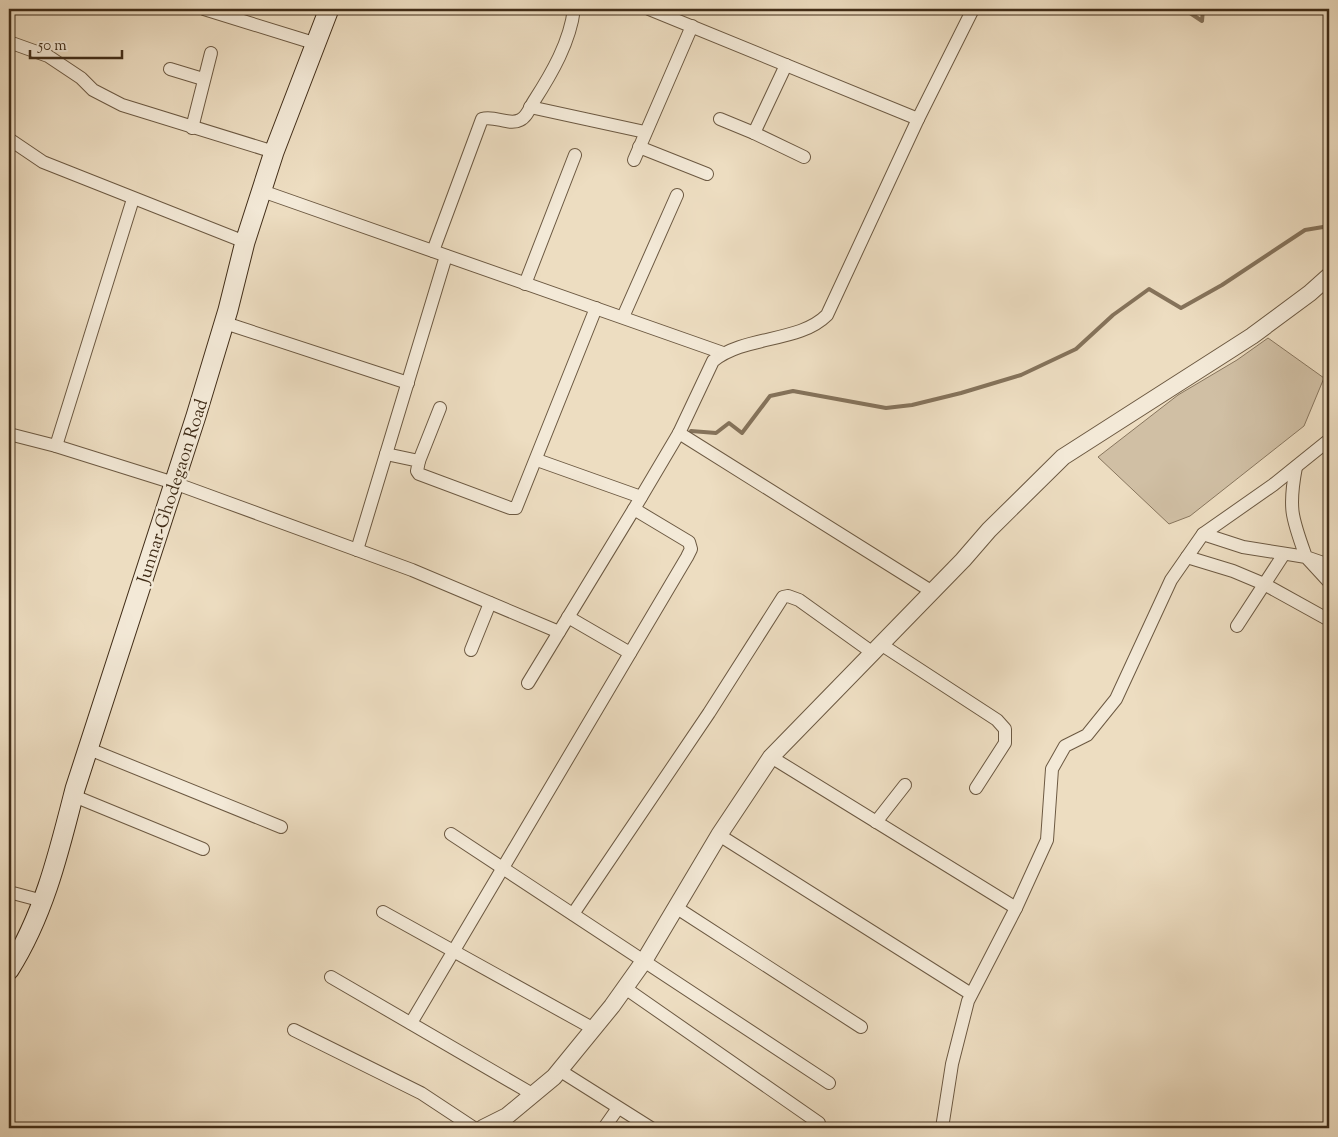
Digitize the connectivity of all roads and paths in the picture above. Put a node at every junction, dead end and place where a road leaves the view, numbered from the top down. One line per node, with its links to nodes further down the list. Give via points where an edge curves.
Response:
1 (204, 9): 8 (street)
2 (329, 9): 8 (main road, Junnar-Ghodegaon Road)
3 (574, 9): 13 (street, via 555,68)
4 (649, 9): 6 (street)
5 (973, 9): 15 (street)
6 (692, 26): 10 (street); 17 (street)
7 (9, 42): 16 (street, via 48,56 93,90 122,105)
8 (317, 44): 21 (main road, Junnar-Ghodegaon Road)
9 (211, 53): 12 (street)
10 (786, 65): 15 (street); 18 (street)
11 (170, 69): 12 (street)
12 (203, 80): 16 (street)
13 (530, 107): 17 (street); 30 (street, via 519,121 482,119)
14 (720, 119): 18 (street)
15 (918, 119): 37 (street, via 827,315 820,322 791,333)
16 (192, 128): 21 (street)
17 (645, 132): 20 (street)
18 (754, 133): 23 (street)
19 (9, 139): 28 (street, via 43,162)
20 (639, 147): 24 (street); 25 (street)
21 (274, 152): 26 (main road, Junnar-Ghodegaon Road)
22 (575, 156): 33 (street)
23 (804, 156)
24 (634, 160)
25 (707, 174)
26 (262, 191): 29 (main road, Junnar-Ghodegaon Road); 30 (street)
27 (677, 195): 35 (street)
28 (133, 199): 29 (street); 43 (street)
29 (245, 242): 36 (main road, Junnar-Ghodegaon Road)
30 (433, 251): 31 (street)
31 (446, 256): 33 (street); 38 (street)
32 (1329, 276): 59 (street, via 1252,336 1063,457)
33 (525, 284): 34 (street)
34 (596, 308): 35 (street); 45 (street)
35 (623, 317): 37 (street)
36 (225, 323): 38 (street); 48 (main road, Junnar-Ghodegaon Road)
37 (723, 353): 40 (street, via 713,361)
38 (408, 383): 44 (street)
39 (440, 408): 46 (street)
40 (678, 433): 49 (street); 59 (street)
41 (9, 434): 43 (street)
42 (1329, 440): 47 (street)
43 (56, 446): 48 (street)
44 (386, 454): 46 (street); 52 (street)
45 (537, 460): 46 (street, via 516,508 418,474); 49 (street)
46 (419, 461)
47 (1296, 467): 51 (street); 54 (street, via 1291,493 1292,518)
48 (174, 483): 52 (street); 69 (main road, Junnar-Ghodegaon Road)
49 (641, 497): 50 (street)
50 (634, 509): 61 (street); 67 (street, via 689,542 691,549)
51 (1203, 534): 53 (street, via 1243,547); 55 (street)
52 (357, 550): 60 (street)
53 (1284, 554): 54 (street); 58 (street)
54 (1306, 557): 56 (street); 57 (street)
55 (1187, 558): 58 (street); 83 (street, via 1158,605 1116,699 1086,735 1065,746 1056,759 1052,769 1046,840)
56 (1329, 565)
57 (1329, 582)
58 (1264, 584): 62 (street); 63 (street)
59 (932, 591): 65 (street)
60 (490, 604): 64 (street); 66 (street)
61 (568, 618): 64 (street); 67 (street)
62 (1329, 620)
63 (1237, 626)
64 (559, 632): 68 (street)
65 (878, 649): 70 (street); 72 (street, via 996,720 1005,729 1005,743); 85 (street, via 799,600 783,597)
66 (471, 650)
67 (630, 653): 79 (street)
68 (528, 683)
69 (89, 749): 73 (main road, Junnar-Ghodegaon Road); 75 (street)
70 (771, 757): 74 (street); 77 (street)
71 (905, 784): 74 (street)
72 (976, 788)
73 (74, 796): 78 (street); 81 (main road, Junnar-Ghodegaon Road)
74 (876, 822): 83 (street)
75 (281, 827)
76 (451, 834): 79 (street)
77 (719, 835): 82 (street); 91 (street)
78 (203, 849)
79 (502, 868): 85 (street); 86 (street)
80 (9, 892): 81 (street)
81 (43, 900): 88 (main road, Junnar-Ghodegaon Road, via 35,925)
82 (677, 908): 87 (street); 93 (street)
83 (1016, 908): 91 (street)
84 (383, 912): 86 (street)
85 (573, 914): 87 (street)
86 (452, 952): 92 (street); 94 (street)
87 (644, 960): 90 (street); 97 (street)
88 (9, 970)
89 (331, 977): 92 (street)
90 (625, 988): 94 (street); 100 (street)
91 (971, 994): 105 (street, via 960,1024)
92 (411, 1023): 98 (street)
93 (861, 1027)
94 (594, 1029): 96 (street)
95 (294, 1030): 101 (street, via 421,1093)
96 (559, 1070): 98 (street); 99 (street)
97 (829, 1083)
98 (534, 1094): 102 (street, via 507,1116)
99 (618, 1108): 103 (street); 104 (street)
100 (819, 1123)
101 (474, 1128)
102 (483, 1128)
103 (604, 1128)
104 (651, 1128)
105 (942, 1128)

